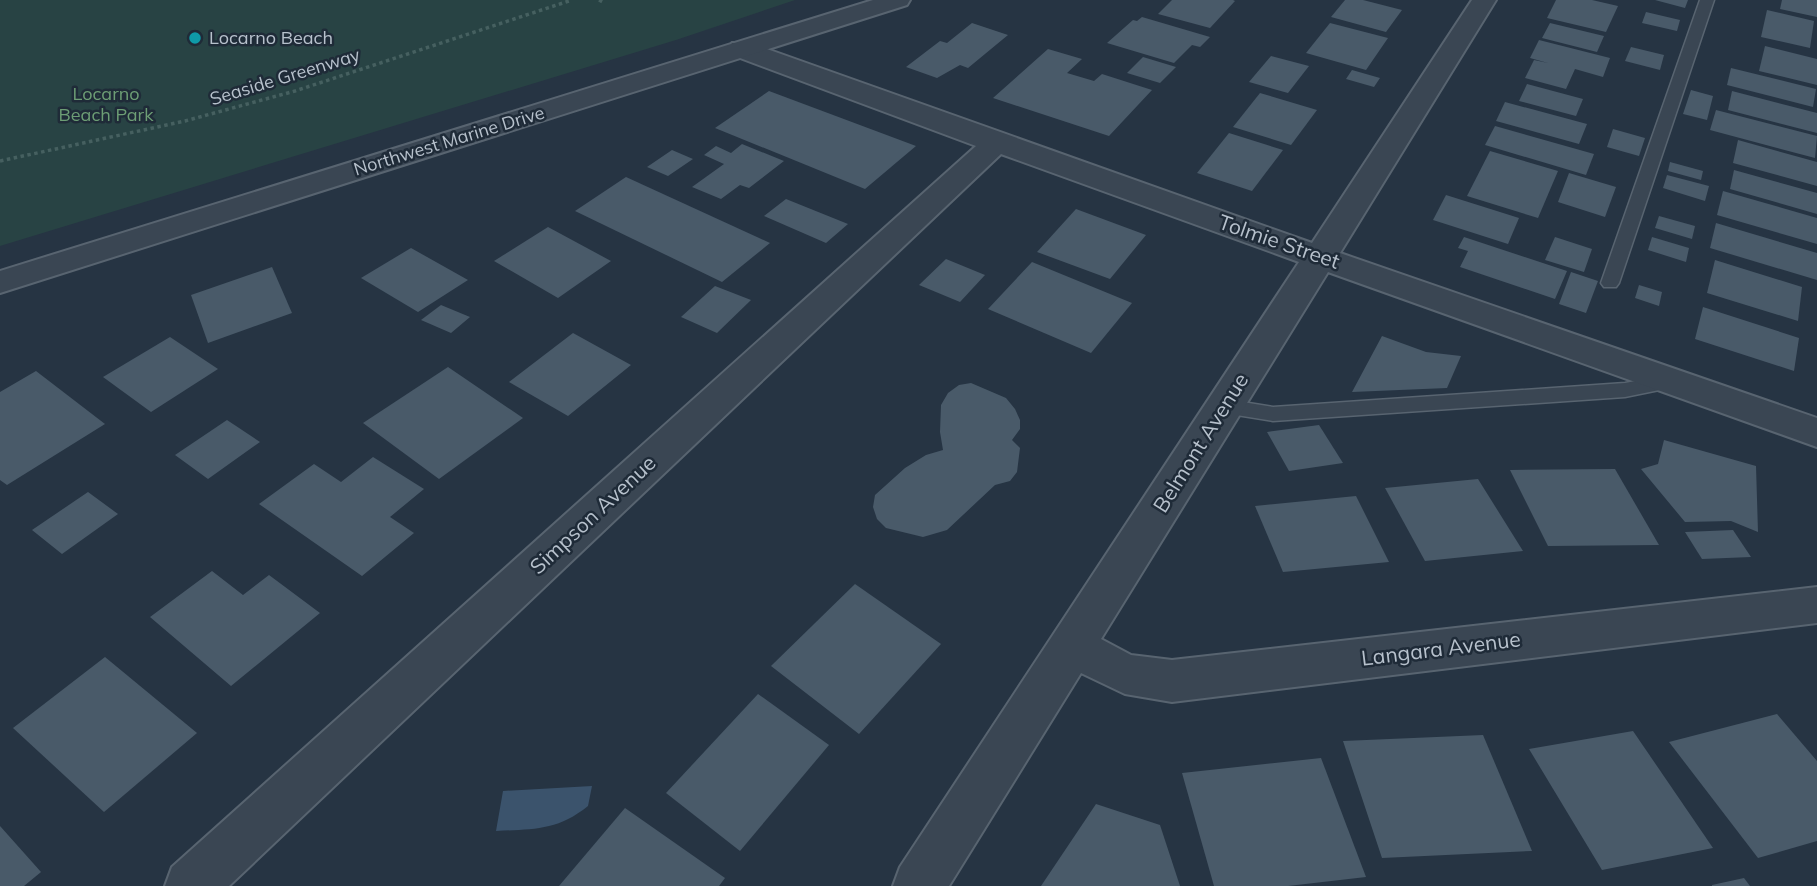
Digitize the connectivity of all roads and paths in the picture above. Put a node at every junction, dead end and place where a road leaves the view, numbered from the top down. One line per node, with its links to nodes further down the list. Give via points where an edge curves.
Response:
1 (572, 0): 7 (path, Seaside Greenway, via 295,91 185,121)
2 (898, 0): 5 (street, Northwest Marine Drive)
3 (1484, 0): 8 (street, Belmont Avenue)
4 (1707, 0): 10 (lane)
5 (741, 49): 6 (street, Tolmie Street); 9 (street, Northwest Marine Drive)
6 (996, 143): 8 (street, Tolmie Street); 16 (street, Simpson Avenue)
7 (0, 161)
8 (1319, 257): 11 (street, Tolmie Street); 12 (street, Belmont Avenue)
9 (0, 282)
10 (1610, 283)
11 (1672, 382): 12 (lane, via 1625,390 1273,414); 13 (street, Tolmie Street)
12 (1224, 406): 15 (street, Belmont Avenue)
13 (1817, 433)
14 (1817, 605): 15 (street, Langara Avenue, via 1172,681 1125,674)
15 (1072, 646): 17 (street, Belmont Avenue)
16 (191, 886)
17 (919, 886)

